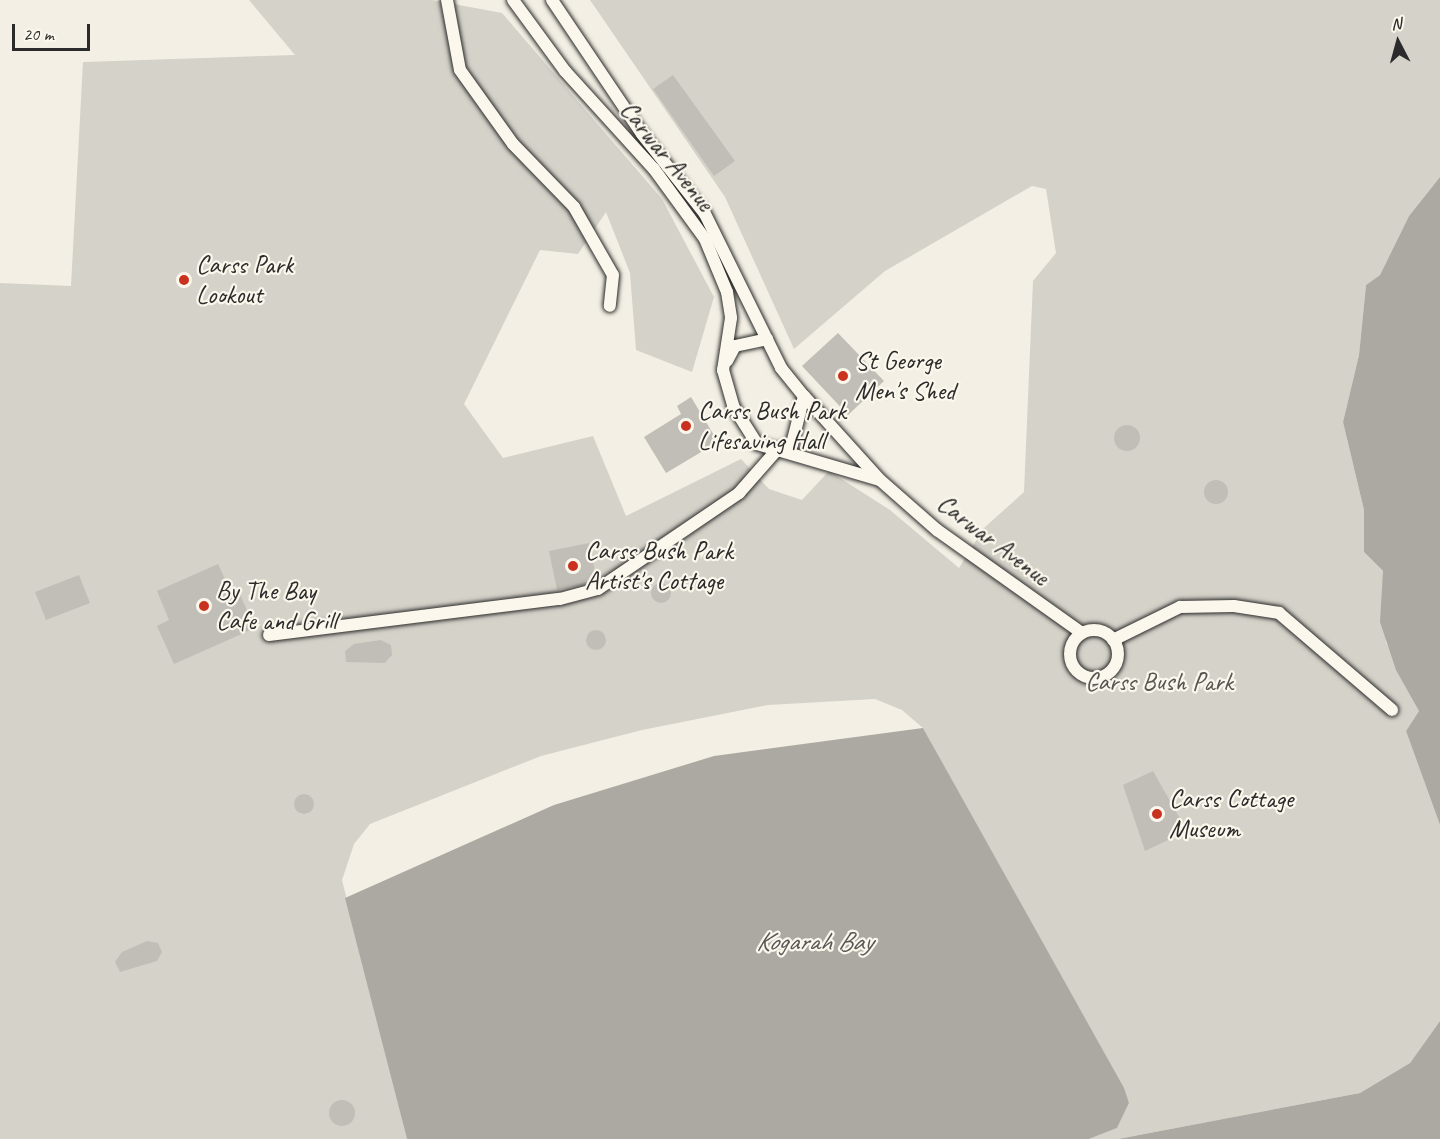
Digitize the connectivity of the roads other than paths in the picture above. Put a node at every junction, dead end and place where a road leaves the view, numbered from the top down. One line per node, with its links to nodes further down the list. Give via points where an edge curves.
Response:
1 (447, 0): 4 (lane, via 460,70 513,144 574,207 613,275)
2 (513, 0): 6 (lane, Carwar Avenue, via 565,72 654,169 705,239 727,292 730,318)
3 (552, 0): 5 (lane, Carwar Avenue, via 642,134 705,214)
4 (610, 306)
5 (767, 339): 6 (lane, via 735,346); 7 (lane, Carwar Avenue)
6 (723, 370): 8 (lane, Carwar Avenue, via 739,416 757,444)
7 (804, 396): 8 (lane, via 799,431 792,444); 9 (lane, Carwar Avenue)
8 (775, 452): 9 (lane, Carwar Avenue); 11 (lane, via 739,493 598,589 560,599)
9 (880, 480): 10 (lane, Carwar Avenue, via 937,530)
10 (1082, 633): 12 (lane, Carwar Avenue, via 1102,632); 12 (lane, via 1070,654 1075,669 1089,677 1112,670 1118,655)
11 (269, 635)
12 (1113, 640): 13 (lane, via 1180,607 1234,606 1279,613)
13 (1392, 710)

